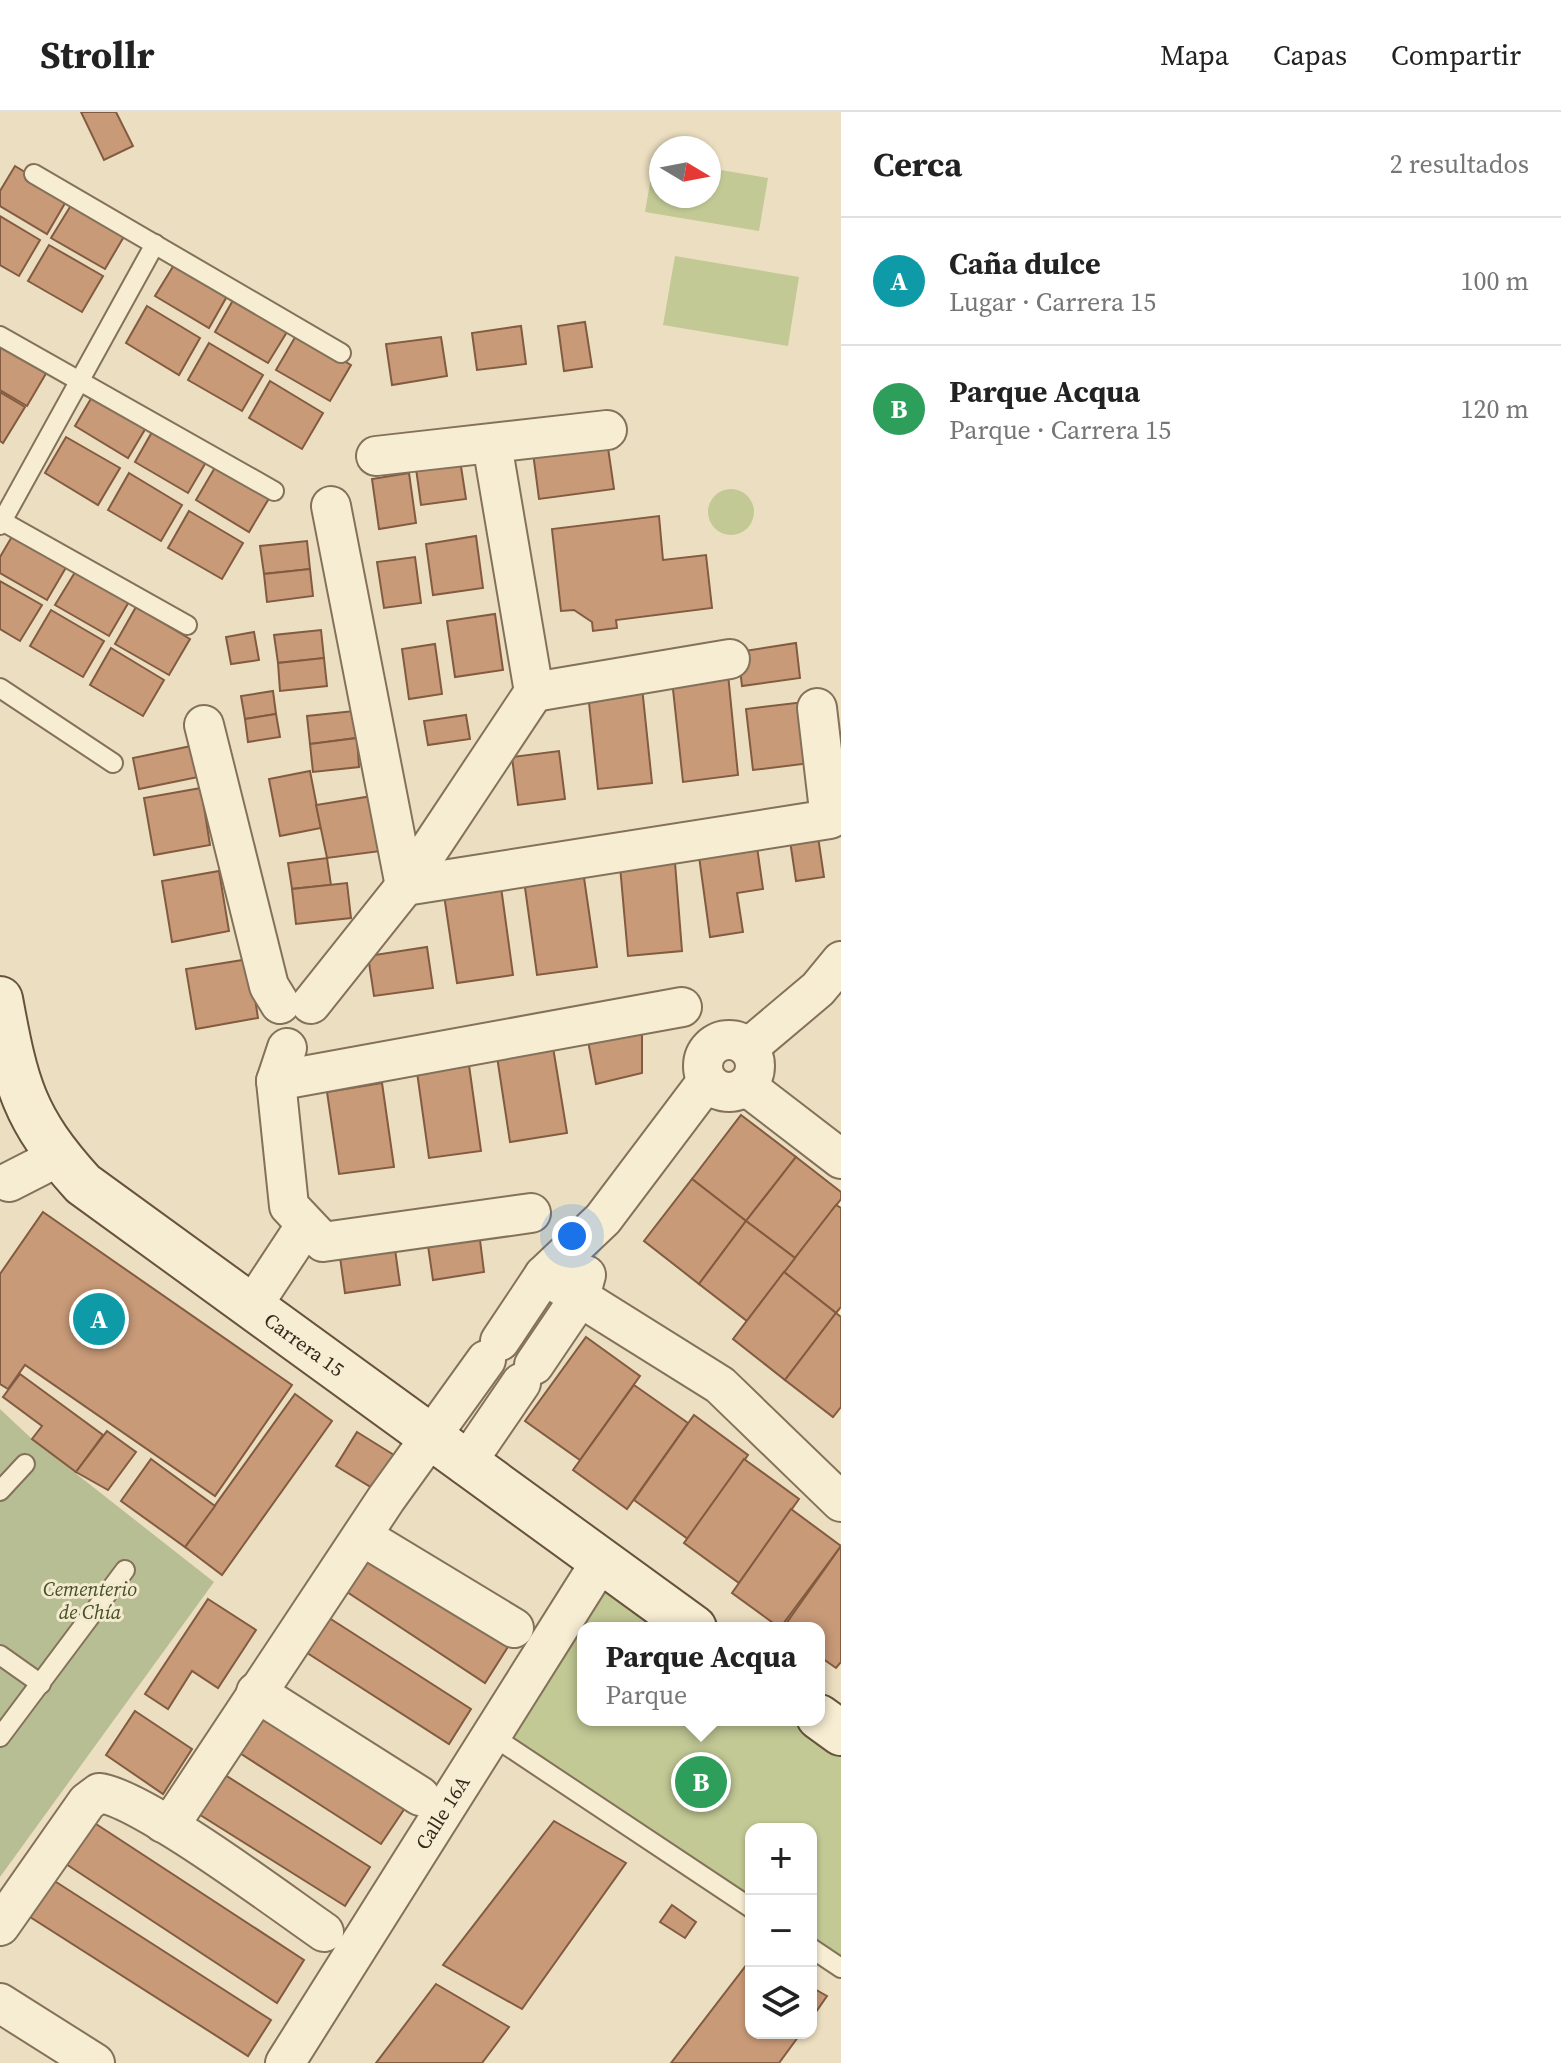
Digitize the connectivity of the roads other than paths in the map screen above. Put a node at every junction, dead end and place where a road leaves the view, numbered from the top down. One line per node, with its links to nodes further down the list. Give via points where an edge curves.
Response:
1 (34, 174): 2 (lane)
2 (155, 244): 4 (lane); 5 (lane)
3 (0, 336): 5 (lane)
4 (341, 353)
5 (82, 381): 9 (lane); 11 (lane)
6 (607, 430): 7 (street)
7 (492, 444): 8 (street); 15 (street)
8 (376, 456)
9 (274, 491)
10 (331, 506): 19 (street)
11 (1, 522): 12 (lane)
12 (187, 625)
13 (730, 659): 15 (street)
14 (0, 688): 18 (lane)
15 (534, 692): 19 (street)
16 (817, 708): 19 (street, via 830,819)
17 (204, 725): 22 (street, via 269,986)
18 (113, 763)
19 (405, 886): 22 (street)
20 (841, 961): 24 (street, via 818,989)
21 (0, 999): 28 (street, Carrera 15, via 13,1071 30,1116)
22 (296, 1004): 25 (street, via 271,1023)
23 (682, 1007): 25 (street)
24 (748, 1048): 26 (street, via 728,1040 708,1049 702,1071); 27 (street, via 755,1067)
25 (282, 1064): 33 (street, via 289,1206)
26 (707, 1081): 27 (street, via 721,1092); 32 (street)
27 (746, 1086): 29 (street)
28 (58, 1157): 30 (street); 36 (street, Carrera 15, via 111,1207)
29 (841, 1159)
30 (3, 1184)
31 (531, 1213): 33 (street, via 323,1242)
32 (603, 1219): 34 (street); 35 (street)
33 (305, 1226): 36 (street)
34 (544, 1275): 35 (street); 37 (street)
35 (580, 1297): 39 (street); 41 (street, via 720,1385)
36 (251, 1308): 37 (street, Carrera 15)
37 (430, 1438): 39 (street, Carrera 15); 42 (street)
38 (25, 1464): 40 (lane)
39 (465, 1465): 43 (street, Carrera 15)
40 (0, 1491)
41 (841, 1502)
42 (362, 1536): 46 (street); 49 (street)
43 (601, 1561): 45 (street, Carrera 15); 50 (street, Calle 16A)
44 (125, 1570): 48 (lane)
45 (686, 1622)
46 (514, 1628)
47 (0, 1655): 48 (lane)
48 (41, 1684): 51 (lane)
49 (256, 1692): 52 (street); 53 (street, via 174,1819)
50 (491, 1735): 54 (lane); 61 (street, Calle 16A)
51 (0, 1737)
52 (420, 1796)
53 (163, 1823): 55 (street, via 111,1794 99,1793 87,1802); 56 (street)
54 (745, 1904)
55 (0, 1926)
56 (324, 1932)
57 (817, 1952): 58 (lane)
58 (841, 1968)
59 (0, 2003): 60 (street)
60 (95, 2063)
61 (285, 2063)

